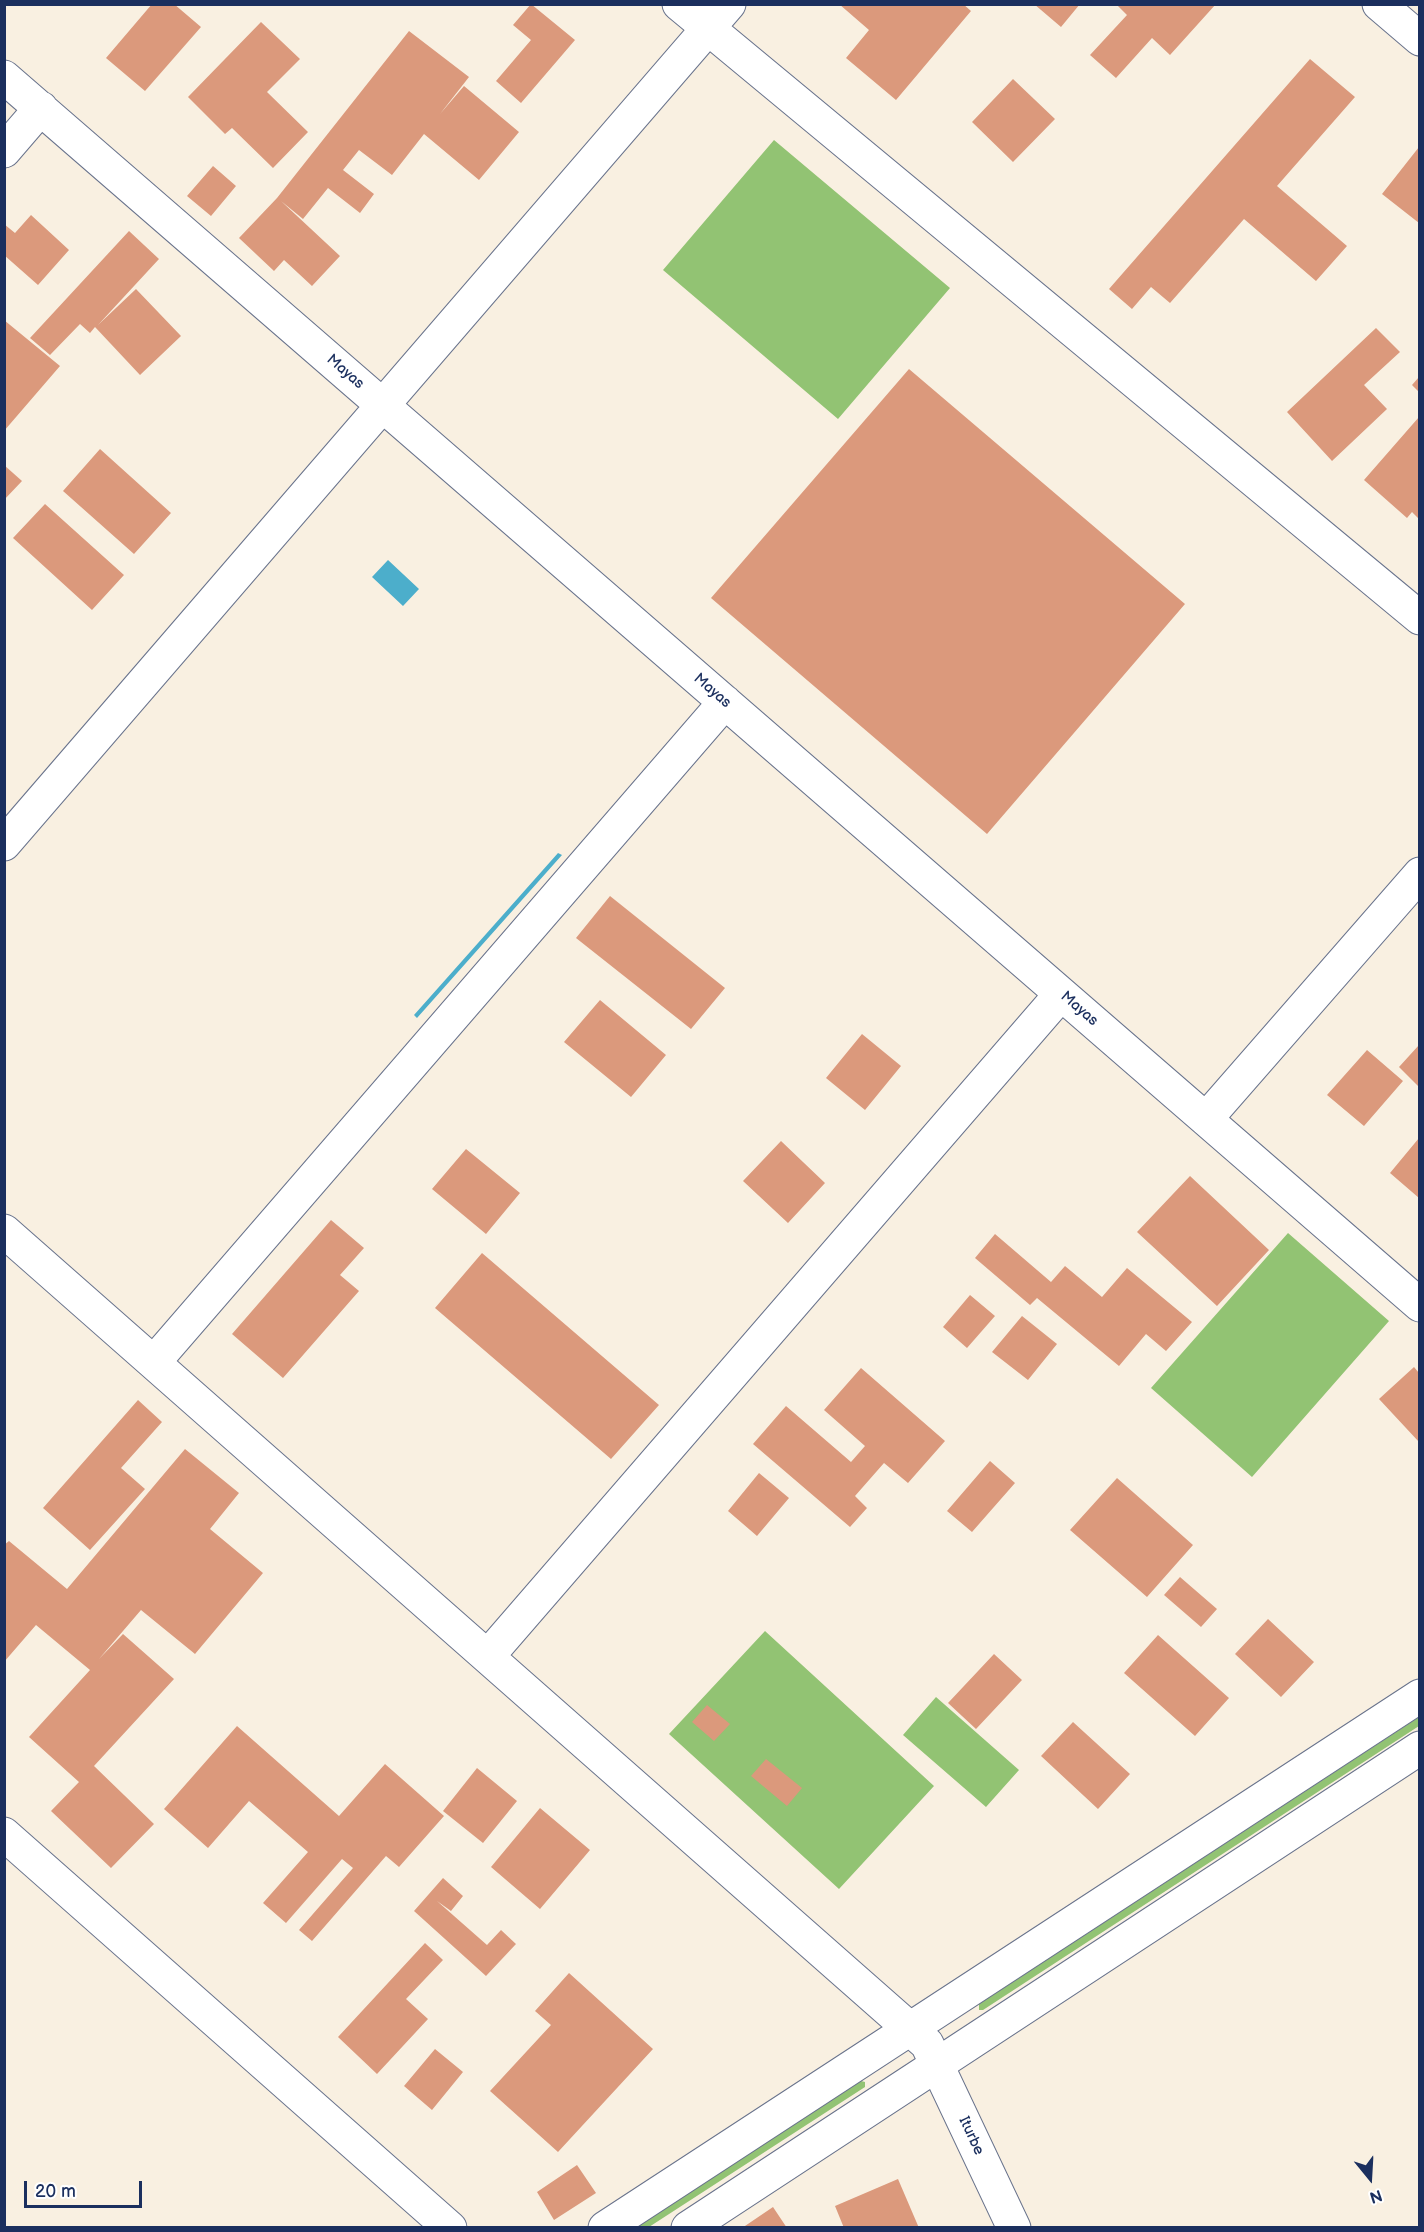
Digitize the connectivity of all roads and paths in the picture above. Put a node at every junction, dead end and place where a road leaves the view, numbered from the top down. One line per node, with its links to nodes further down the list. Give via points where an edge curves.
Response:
1 (679, 4): 3 (street)
2 (1379, 4): 4 (street)
3 (718, 16): 8 (street); 9 (street)
4 (1419, 39)
5 (4, 76): 6 (street, Mayas)
6 (41, 108): 7 (street); 8 (street, Mayas)
7 (4, 151)
8 (383, 405): 10 (street, Mayas); 11 (street)
9 (1419, 618)
10 (725, 702): 13 (street, Mayas); 17 (street)
11 (4, 844)
12 (1419, 874): 14 (street)
13 (1061, 994): 14 (street, Mayas); 18 (street)
14 (1206, 1119): 16 (street, Mayas)
15 (4, 1231): 17 (street)
16 (1419, 1305)
17 (154, 1362): 18 (street)
18 (488, 1656): 22 (street)
19 (1419, 1696): 22 (street)
20 (1419, 1748): 22 (street)
21 (4, 1834): 23 (street)
22 (925, 2045): 24 (street); 25 (street); 26 (street, Iturbe)
23 (450, 2228)
24 (605, 2228)
25 (688, 2228)
26 (1014, 2228)

